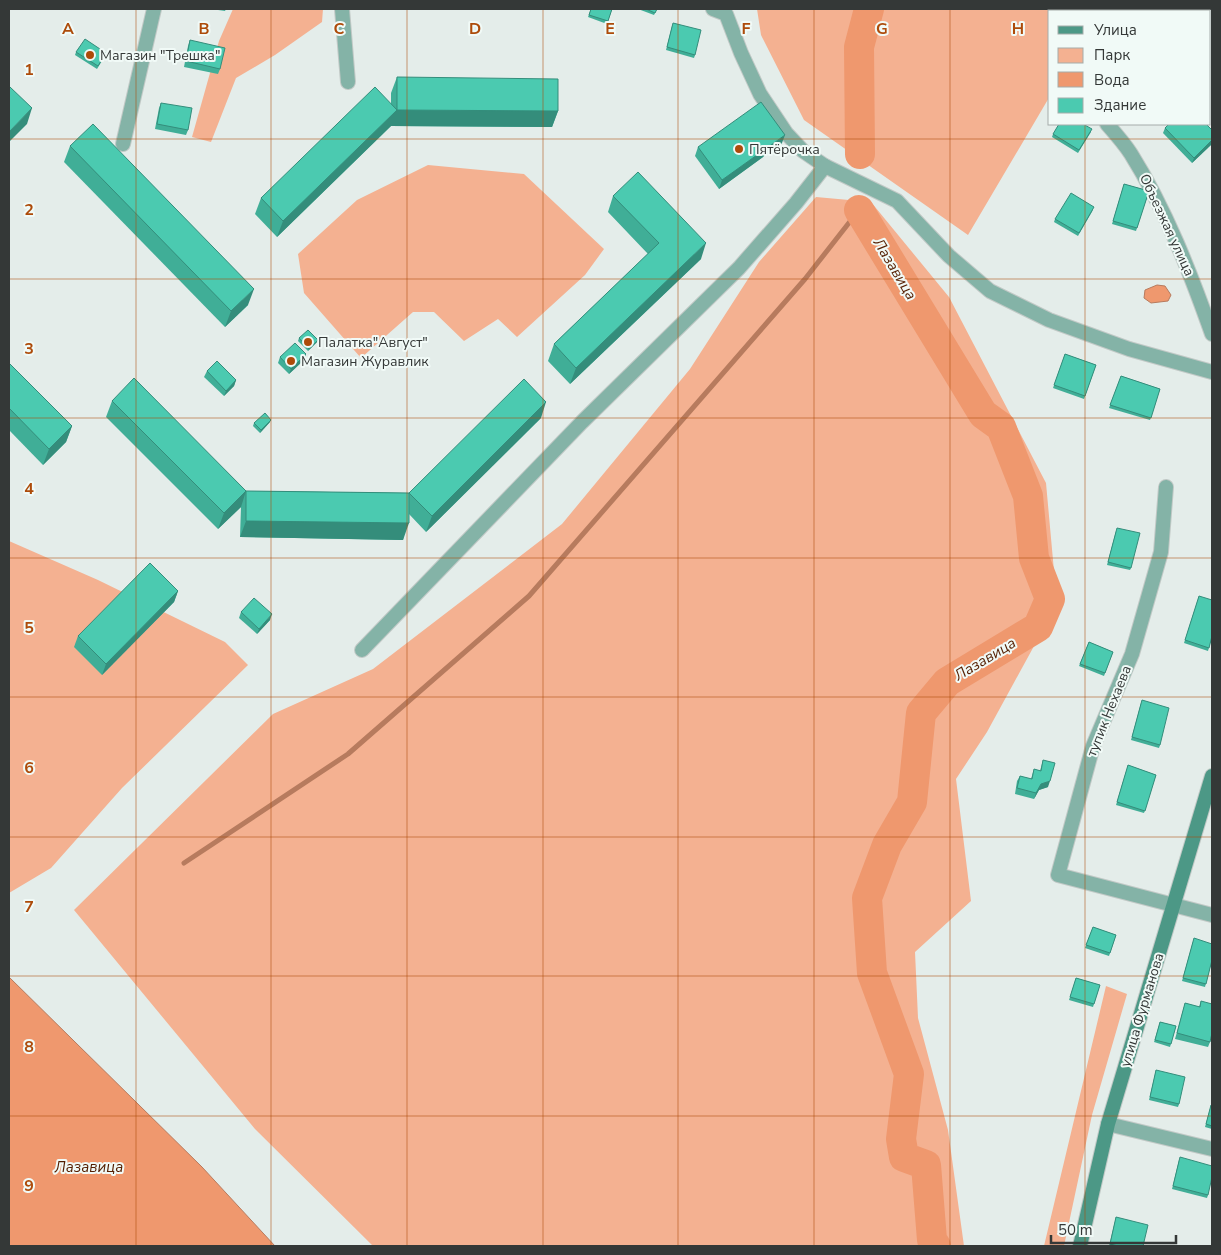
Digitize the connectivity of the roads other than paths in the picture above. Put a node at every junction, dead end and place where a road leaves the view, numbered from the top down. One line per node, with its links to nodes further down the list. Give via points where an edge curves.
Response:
1 (154, 9): 7 (street)
2 (342, 9): 5 (street)
3 (713, 9): 4 (street)
4 (727, 12): 8 (street, via 760,94 786,133)
5 (348, 82)
6 (1108, 125): 9 (street, Объезжая улица, via 1130,152 1151,189 1187,265)
7 (123, 144)
8 (825, 166): 10 (street, via 897,201 948,256 990,291 1049,320 1129,349); 12 (street, via 739,268 582,422)
9 (1212, 334)
10 (1212, 372)
11 (1166, 487): 14 (street, тупик Нехаева, via 1161,552 1132,654 1092,746 1058,875)
12 (362, 650)
13 (1212, 776): 14 (main road, улица Фурманова)
14 (1174, 906): 15 (street); 16 (main road, улица Фурманова)
15 (1212, 915)
16 (1108, 1124): 17 (street); 18 (main road, улица Фурманова)
17 (1212, 1149)
18 (1080, 1246)

